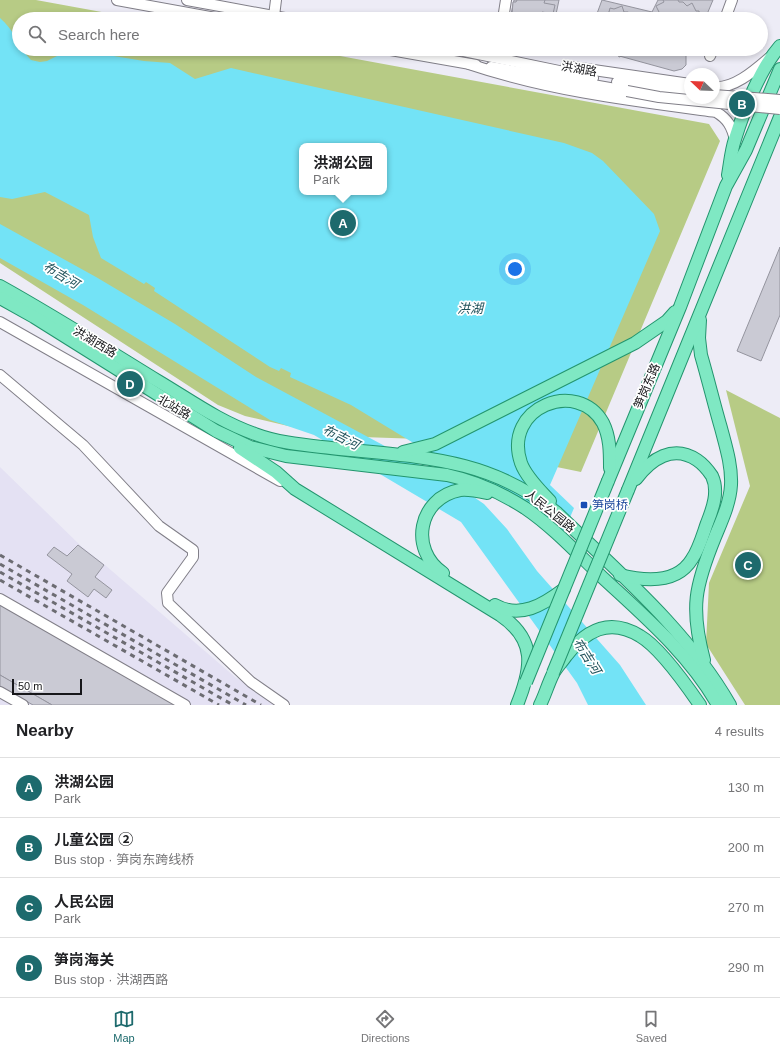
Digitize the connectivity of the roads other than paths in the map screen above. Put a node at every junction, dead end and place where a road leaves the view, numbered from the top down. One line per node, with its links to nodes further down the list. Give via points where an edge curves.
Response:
1 (117, 0): 6 (street)
2 (187, 0): 7 (street)
3 (276, 0): 8 (street)
4 (506, 0): 9 (street)
5 (732, 0): 10 (street)
6 (183, 12)
7 (252, 12)
8 (274, 12)
9 (504, 12)
10 (728, 12)
11 (780, 46): 15 (main road)
12 (424, 56): 16 (street, 洪湖路)
13 (508, 56): 20 (street, 洪湖路)
14 (516, 56): 18 (street)
15 (771, 56): 19 (street, via 748,74); 28 (main road)
16 (469, 64): 20 (street, 洪湖路); 26 (street, via 532,82 616,99)
17 (780, 69): 31 (main road, 笋岗东路, via 746,150)
18 (684, 83)
19 (720, 86)
20 (627, 88): 22 (street); 25 (street, bridge, via 659,97)
21 (720, 88): 26 (street, via 732,94 734,103 724,112)
22 (684, 93)
23 (720, 95): 24 (street, bridge)
24 (780, 100)
25 (780, 109)
26 (716, 112): 28 (street, via 726,118)
27 (780, 117): 30 (main road, 笋岗东路)
28 (735, 140): 31 (main road)
29 (780, 141): 30 (main road)
30 (760, 167): 35 (main road, 笋岗东路)
31 (726, 186): 34 (main road, 笋岗东路)
32 (0, 286): 39 (main road, 洪湖西路, via 220,419)
33 (0, 298): 38 (main road, 洪湖西路)
34 (680, 307): 41 (main road, via 667,321 635,343 435,444 414,451); 42 (main road, 笋岗东路)
35 (701, 308): 44 (main road, 笋岗东路); 51 (main road, via 700,349 730,462 731,484 728,503 701,571 697,590 696,625)
36 (0, 322): 43 (street, 北站路)
37 (0, 375): 57 (street, via 83,445 159,526 193,550 193,557 166,593 168,603 251,682)
38 (216, 431): 40 (main road, 洪湖西路, via 250,447); 43 (main road, via 276,472)
39 (274, 440): 41 (main road, 人民公园路)
40 (271, 453): 45 (main road, 人民公园路, via 447,475 473,481)
41 (389, 454): 46 (main road, 人民公园路, via 449,462 493,474 525,490)
42 (609, 478): 46 (main road, via 610,455 602,422 586,408 570,402 551,402 540,407 530,414 523,425 518,452 527,474 551,502); 49 (main road, 笋岗东路, bridge)
43 (295, 489): 48 (main road)
44 (628, 490): 47 (main road, via 652,461 664,454 678,453 691,456 704,465 712,476 715,504 692,560 682,570 670,576 654,579 641,580); 52 (main road, 笋岗东路, bridge)
45 (507, 498): 48 (main road, via 471,490 452,492 434,504 424,520 424,550 428,558); 61 (main road, 人民公园路, via 524,508 560,537 678,650 697,672)
46 (556, 513): 47 (main road, 人民公园路)
47 (620, 575): 51 (main road, 人民公园路, via 682,636)
48 (464, 589): 49 (main road, via 515,612 539,606); 53 (main road, bridge, via 509,621 521,633 527,652)
49 (564, 589): 53 (main road, 笋岗东路, bridge)
50 (0, 599): 56 (street)
51 (706, 667): 62 (main road, 人民公园路)
52 (554, 673): 59 (main road, 笋岗东路); 60 (main road, via 577,642 596,630 608,628 631,631 648,642)
53 (526, 682): 58 (main road, 笋岗东路)
54 (0, 692): 55 (street)
55 (23, 705)
56 (185, 705)
57 (284, 705)
58 (517, 705)
59 (540, 705)
60 (700, 705)
61 (718, 705)
62 (730, 705)

